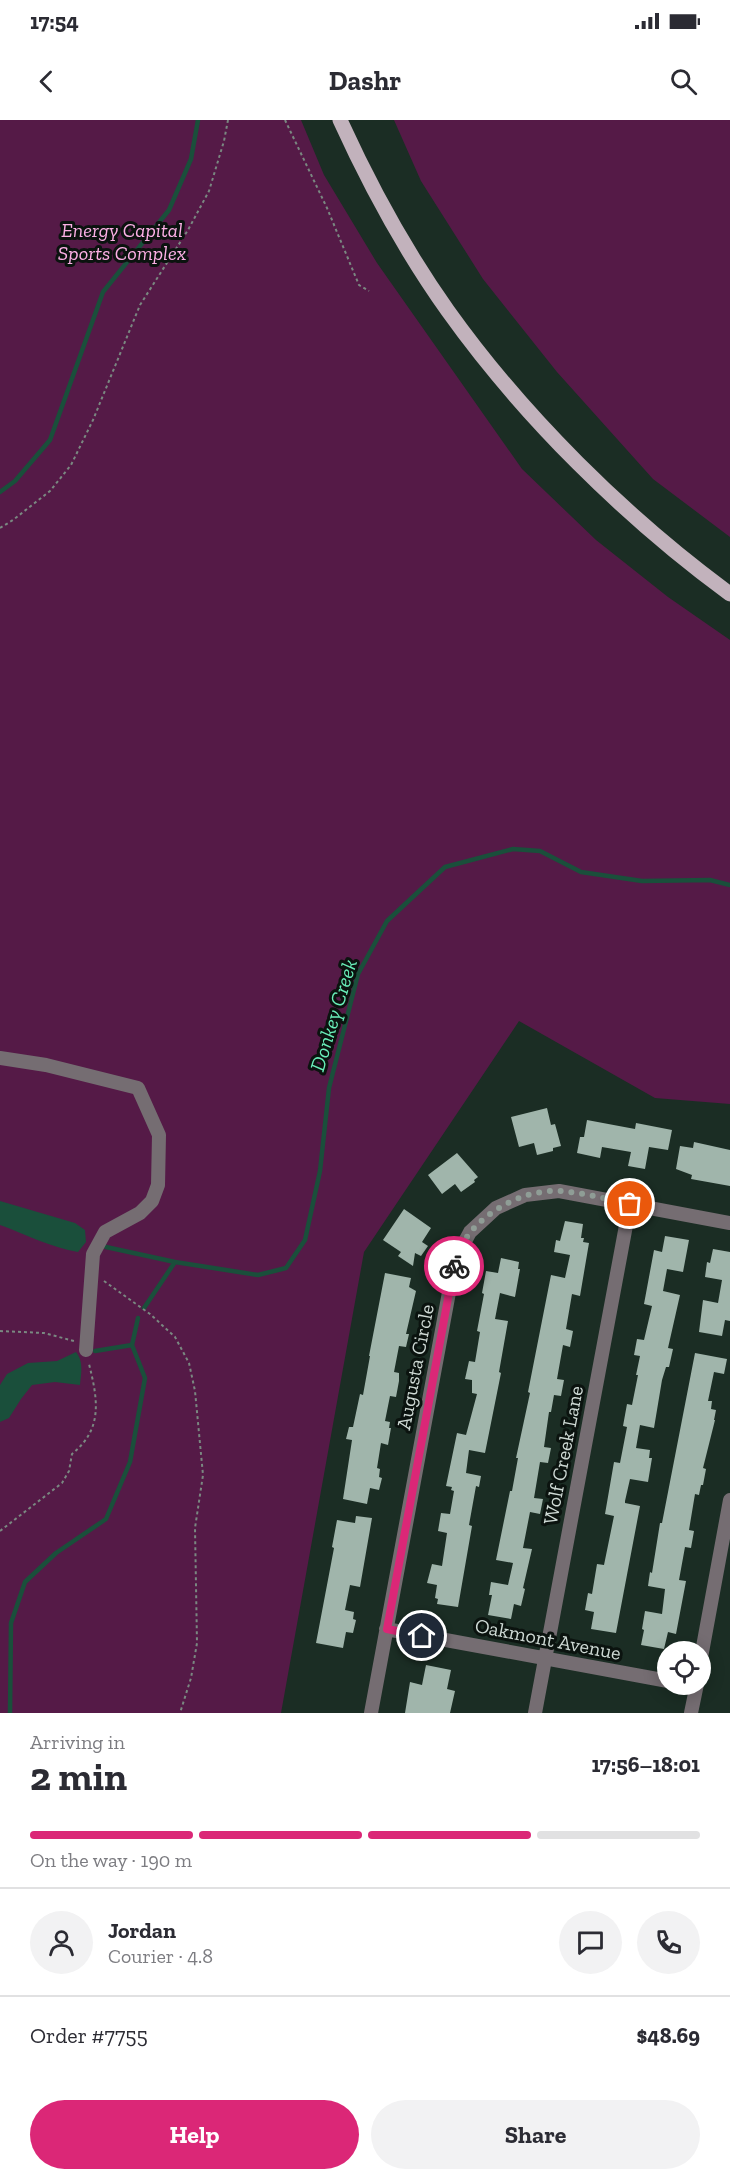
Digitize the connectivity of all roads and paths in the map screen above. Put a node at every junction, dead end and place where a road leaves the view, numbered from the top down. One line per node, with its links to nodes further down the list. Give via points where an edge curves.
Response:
1 (228, 120): 5 (path, via 209,191 140,304 71,465 50,491)
2 (285, 120): 4 (path, via 359,285)
3 (340, 120): 6 (main road, via 402,237 447,310 500,378 588,473 685,561)
4 (369, 291)
5 (0, 528)
6 (730, 594)
7 (0, 1058): 10 (street, via 138,1088 159,1135 158,1185 152,1201 140,1213 105,1232 93,1254)
8 (630, 1204): 9 (street, Augusta Circle); 15 (street, Augusta Circle, via 559,1191 525,1195 496,1208 470,1232 455,1260); 17 (street, Wolf Creek Lane)
9 (730, 1223)
10 (92, 1273): 12 (street); 20 (path, via 175,1337 191,1372 203,1475 195,1528 197,1643)
11 (0, 1331): 12 (path, via 44,1333 75,1341)
12 (86, 1350): 14 (path, via 94,1383 96,1417 91,1432 72,1455 62,1483)
13 (730, 1500): 16 (street)
14 (0, 1531)
15 (387, 1629): 17 (street, Oakmont Avenue); 21 (street, Augusta Circle)
16 (704, 1641)
17 (545, 1658): 18 (street, Oakmont Avenue); 22 (street, Wolf Creek Lane)
18 (657, 1679)
19 (692, 1695): 23 (street)
20 (180, 1713)
21 (370, 1713)
22 (535, 1713)
23 (691, 1713)

